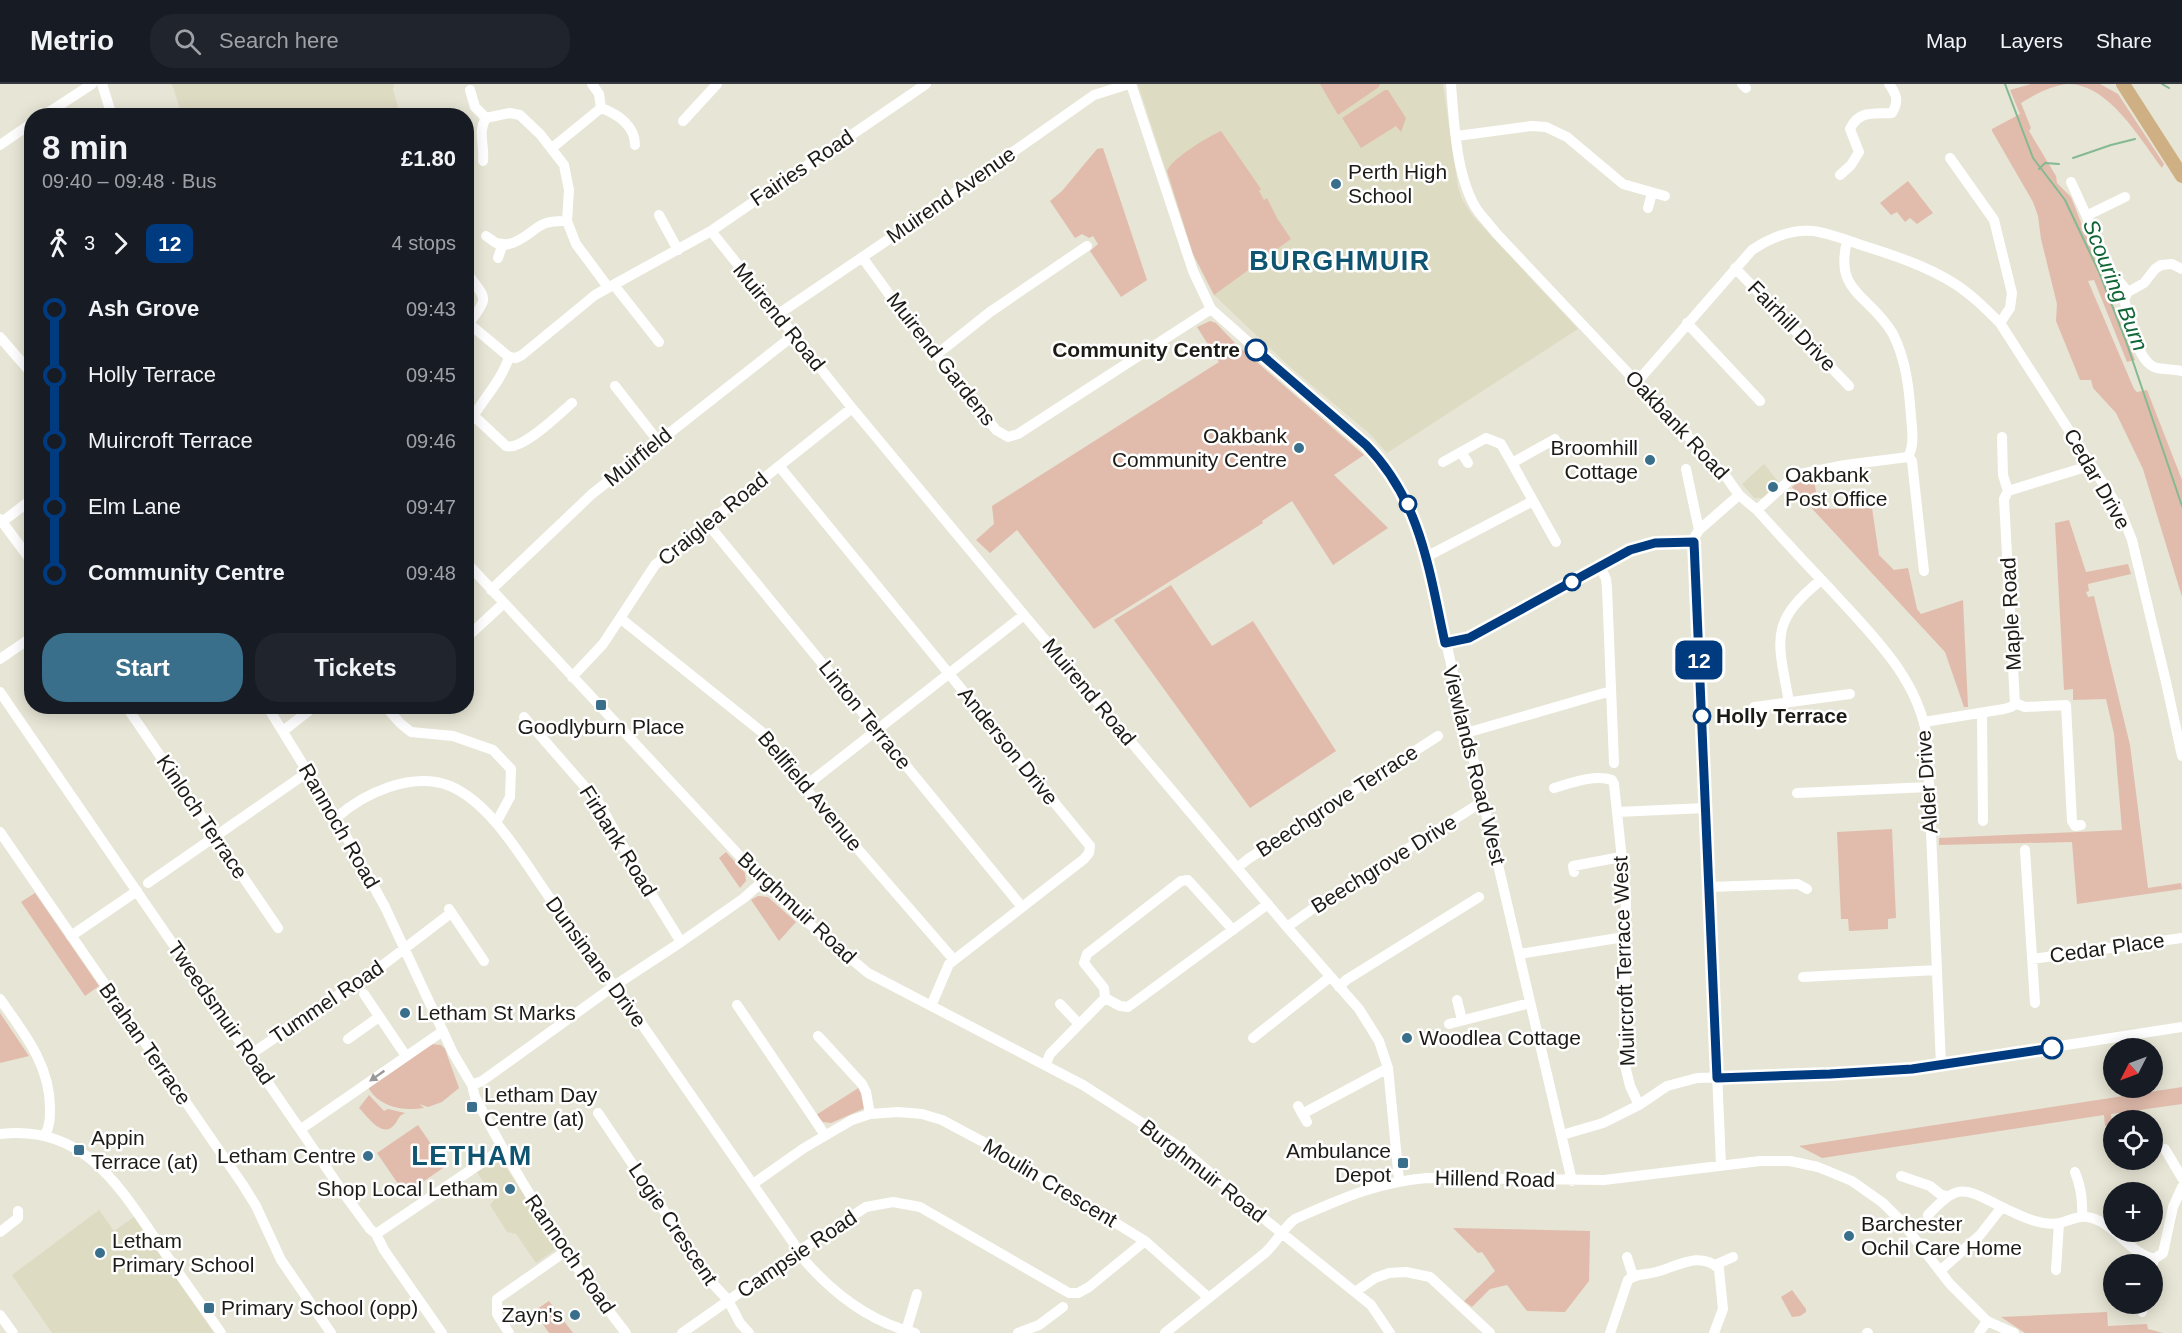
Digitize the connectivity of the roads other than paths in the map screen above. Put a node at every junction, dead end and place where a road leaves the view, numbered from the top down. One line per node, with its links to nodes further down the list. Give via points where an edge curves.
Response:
1 (92, 84): 11 (street)
2 (102, 84): 12 (street)
3 (592, 84): 13 (street, via 600,94)
4 (717, 84): 15 (street)
5 (926, 84): 33 (street, Fairies Road)
6 (1130, 84): 39 (street, Muirend Avenue, via 1094,95); 46 (street, Viewlands Road West, via 1193,271)
7 (1451, 84): 17 (street, Oakbank Road)
8 (1889, 84): 23 (street, via 1896,93 1896,106 1892,113 1854,119 1850,129 1859,152)
9 (2124, 84): 24 (main road)
10 (470, 90): 14 (street, via 476,107)
11 (55, 108)
12 (110, 108)
13 (601, 108): 19 (street, via 621,117 633,134); 20 (street)
14 (486, 118): 20 (street, via 520,115); 22 (street, via 480,134)
15 (682, 121)
16 (24, 128): 18 (street)
17 (1457, 136): 26 (street, via 1546,127 1567,137 1615,179); 59 (street, Oakbank Road, via 1464,176 1478,210)
18 (0, 145)
19 (635, 145)
20 (552, 148): 32 (street, via 566,168)
21 (1950, 158): 50 (street, via 1994,220 2012,292 2010,308)
22 (483, 161)
23 (1839, 175)
24 (2182, 176)
25 (2071, 182): 31 (street)
26 (1652, 193): 27 (street); 29 (street)
27 (1665, 196)
28 (2125, 197): 31 (street)
29 (1648, 208)
30 (659, 215): 38 (street)
31 (2088, 215): 45 (street, via 2113,274)
32 (567, 221): 36 (street, via 548,221 513,244); 44 (street, via 576,244)
33 (711, 231): 38 (street, Fairies Road); 48 (street, Muirend Road)
34 (486, 236): 36 (street)
35 (1847, 241): 41 (street, Cedar Drive, via 1813,231 1782,235 1766,240); 50 (street, Cedar Drive, via 1940,275 1980,303); 71 (street, via 1842,257 1846,280 1887,326 1907,373 1913,444)
36 (504, 244): 40 (street)
37 (1087, 246): 55 (street, via 990,312)
38 (678, 250): 44 (street, Fairies Road)
39 (862, 257): 48 (street, Muirend Avenue); 55 (street, Muirend Gardens)
40 (498, 258)
41 (1735, 268): 49 (street, Cedar Drive); 61 (street, Fairhill Drive)
42 (2182, 269): 45 (street, via 2172,264 2161,265 2144,283)
43 (474, 281): 47 (street, via 484,299)
44 (611, 286): 54 (street); 56 (street, Fairies Road, via 522,355)
45 (2128, 292): 58 (street, via 2124,299 2146,362 2155,368)
46 (1211, 309): 55 (street, Muirend Gardens, via 1008,437 999,432); 89 (street, Viewlands Road West, via 1380,459 1413,515)
47 (474, 315)
48 (777, 315): 52 (street, Muirend Road)
49 (1687, 323): 59 (street, Cedar Drive); 62 (street)
50 (2000, 323): 75 (street, Cedar Drive)
51 (474, 328): 56 (street)
52 (794, 335): 64 (street, Muirend Road); 69 (street, Muirfield)
53 (0, 337): 57 (street)
54 (659, 342)
55 (936, 355)
56 (509, 357): 65 (street, via 506,368)
57 (24, 365)
58 (2182, 371)
59 (1637, 382): 79 (street, Oakbank Road)
60 (615, 386): 69 (street)
61 (1849, 386)
62 (1760, 401)
63 (572, 403): 66 (street, via 512,448)
64 (852, 408): 76 (street, Craiglea Road); 96 (street, Muirend Road)
65 (474, 414)
66 (474, 416)
67 (2002, 437): 78 (street, Maple Road, via 2003,475)
68 (1555, 439): 74 (street, via 1544,451)
69 (658, 441): 94 (street, Muirfield, via 592,495)
70 (1461, 452): 72 (street); 73 (street); 74 (street, via 1490,439 1501,444)
71 (1908, 457): 82 (street, via 1800,474); 92 (street, via 1912,460)
72 (1443, 462)
73 (1468, 463)
74 (1512, 463): 80 (street)
75 (2090, 463): 78 (street); 121 (street, Cedar Drive, via 2120,510 2132,540)
76 (779, 466): 84 (street, Craiglea Road); 102 (street, Anderson Drive)
77 (1686, 469): 85 (street)
78 (2008, 491): 108 (street, Maple Road, via 2004,499)
79 (1739, 495): 82 (street, Alder Drive); 85 (street, Oakbank Road)
80 (1533, 501): 86 (street, via 1554,529); 89 (street)
81 (24, 504): 83 (street)
82 (1757, 510): 93 (street, Alder Drive)
83 (1, 520): 88 (street)
84 (707, 523): 97 (street, Craiglea Road, via 655,565); 117 (street, Linton Terrace)
85 (1699, 530): 87 (street, Oakbank Road)
86 (1556, 542)
87 (1694, 542): 90 (street, via 1655,543 1630,550); 129 (street, Oakbank Road)
88 (24, 551)
89 (1426, 557): 100 (street, Viewlands Road West)
90 (1600, 566): 100 (street, via 1469,638); 104 (street, via 1607,588)
91 (474, 571): 94 (street, Burghmuir Road)
92 (1924, 571)
93 (1821, 580): 107 (street, via 1790,609 1780,633); 116 (street, Alder Drive, via 1891,658)
94 (491, 590): 95 (street, Burghmuir Road)
95 (504, 603): 98 (street); 103 (street, Burghmuir Road)
96 (1024, 615): 102 (street); 140 (street, Muirend Road)
97 (620, 618): 103 (street, Craiglea Road, via 603,645); 124 (street, Bellfield Avenue, via 762,731)
98 (474, 631)
99 (24, 642): 101 (street)
100 (1445, 643): 119 (street, Viewlands Road West)
101 (0, 659)
102 (949, 674): 117 (street); 148 (street, Anderson Drive, via 1090,846 1088,855)
103 (572, 677): 141 (street, Burghmuir Road)
104 (1611, 691): 119 (street); 122 (street)
105 (0, 692): 145 (street, Tweedsmuir Road)
106 (1850, 694): 107 (street)
107 (1789, 702): 109 (street)
108 (2015, 703): 110 (street); 134 (street, via 2025,707 2066,705 2072,821 2075,826)
109 (1754, 707)
110 (1982, 713): 116 (street); 132 (street)
111 (131, 714): 136 (street, Kinloch Terrace)
112 (272, 714): 118 (street, Rannoch Road)
113 (305, 714): 118 (street)
114 (393, 714): 133 (street, via 411,732 453,736 493,750 512,769 510,797)
115 (524, 717): 155 (street, Firbank Road, via 599,803)
116 (1924, 722): 126 (street, Alder Drive)
117 (877, 729): 124 (street); 148 (street, Linton Terrace)
118 (284, 731): 123 (street, Rannoch Road)
119 (1466, 733): 128 (street, Viewlands Road West)
120 (1438, 735): 140 (street, Beechgrove Terrace)
121 (2182, 756)
122 (1614, 763)
123 (308, 772): 131 (street, Rannoch Road); 136 (street)
124 (804, 786): 159 (street, Bellfield Avenue)
125 (1554, 787): 130 (street, Muircroft Terrace West, via 1608,778 1612,780)
126 (1929, 787): 127 (street); 161 (street, Alder Drive)
127 (1797, 794)
128 (1482, 802): 149 (street, Beechgrove Drive); 157 (street, Viewlands Road West)
129 (1706, 808): 130 (street); 143 (street, Oakbank Road)
130 (1617, 812): 138 (street, Muircroft Terrace West)
131 (336, 818): 133 (street, Dunsinane Drive, via 385,788 423,782 448,786 467,796); 156 (street, Rannoch Road)
132 (1983, 821)
133 (495, 823): 164 (street, Dunsinane Drive)
134 (2081, 825)
135 (0, 832): 152 (street, Brahan Terrace)
136 (215, 837): 142 (street); 150 (street, Kinloch Terrace)
137 (2025, 850): 158 (street, Cedar Place)
138 (1621, 857): 139 (street); 153 (street, Muircroft Terrace West, via 1626,897)
139 (1573, 867)
140 (1237, 868): 147 (street, Muirend Road)
141 (763, 881): 155 (street); 174 (street, Burghmuir Road, via 868,973)
142 (148, 883)
143 (1709, 887): 144 (street, via 1798,884); 189 (street, Oakbank Road)
144 (1807, 889)
145 (137, 891): 152 (street); 184 (street, Tweedsmuir Road)
146 (1472, 898): 165 (street)
147 (1268, 904): 149 (street, Muirend Road); 151 (street)
148 (1022, 907): 159 (street, Anderson Drive)
149 (1287, 927): 162 (street, Muirend Road)
150 (278, 928)
151 (1233, 930): 167 (street, via 1128,1007); 167 (street, via 1188,880 1181,881 1087,954 1084,963 1104,988)
152 (71, 936): 242 (street, Brahan Terrace, via 243,1185 281,1260)
153 (1624, 937): 157 (street); 191 (street, Muircroft Terrace West, via 1624,1061)
154 (2182, 938): 158 (street, Cedar Place)
155 (681, 942): 164 (street)
156 (404, 950): 160 (street, via 450,911); 180 (street, Rannoch Road); 184 (street, Tummel Road)
157 (1519, 954): 170 (street, Viewlands Road West)
158 (2032, 959): 171 (street, Cedar Place)
159 (954, 960): 174 (street, Anderson Drive)
160 (484, 961)
161 (1937, 970): 163 (street); 187 (street, Alder Drive)
162 (1330, 977): 165 (street, Muirend Road); 183 (street)
163 (1803, 977)
164 (614, 986): 190 (street); 208 (street, Dunsinane Drive)
165 (1339, 987): 188 (street, Muirend Road, via 1379,1041)
166 (364, 994): 175 (street)
167 (1106, 998): 177 (street)
168 (0, 999): 197 (street, via 44,1068 50,1100)
169 (1457, 1000): 176 (street)
170 (1530, 1003): 176 (street); 199 (street, Viewlands Road West)
171 (2035, 1003)
172 (1060, 1004): 177 (street)
173 (737, 1005): 198 (street)
174 (931, 1006): 186 (street, Burghmuir Road)
175 (379, 1017): 182 (street); 185 (street)
176 (1462, 1020): 178 (street)
177 (1079, 1024): 186 (street, via 1050,1054)
178 (1449, 1024)
179 (2182, 1027): 187 (street)
180 (442, 1031): 185 (street); 190 (street, Rannoch Road)
181 (818, 1036): 193 (street, via 862,1084)
182 (348, 1038)
183 (1253, 1038)
184 (250, 1054): 195 (street, Tweedsmuir Road)
185 (406, 1056): 195 (street, one-way to 195)
186 (1046, 1064): 217 (street, Burghmuir Road, via 1180,1148)
187 (1941, 1065): 189 (street)
188 (1388, 1068): 194 (street); 206 (street, Muirend Road)
189 (1717, 1078): 191 (street, via 1674,1084); 202 (street, Oakbank Road)
190 (472, 1085): 200 (street, Rannoch Road)
191 (1639, 1105): 199 (street, via 1603,1123)
192 (598, 1113): 234 (street, Logie Crescent)
193 (870, 1114): 198 (street, Moulin Crescent); 219 (street, Moulin Crescent, via 922,1114 942,1120)
194 (1302, 1114)
195 (301, 1129): 218 (street, Tweedsmuir Road)
196 (0, 1134): 197 (street)
197 (45, 1135): 241 (street, via 79,1150 111,1176)
198 (825, 1135): 208 (street, Moulin Crescent)
199 (1562, 1135): 207 (street, Viewlands Road West)
200 (502, 1149): 218 (street); 220 (street, Rannoch Road)
201 (2165, 1149): 205 (street)
202 (1721, 1165): 207 (street, Hillend Road); 228 (street, Hillend Road, via 1790,1161 1844,1177 1883,1203)
203 (2075, 1172): 214 (street, via 2083,1200)
204 (1901, 1176): 210 (street)
205 (2182, 1178)
206 (1399, 1180): 207 (street, Hillend Road); 217 (street, Hillend Road, via 1295,1218)
207 (1572, 1181)
208 (751, 1182): 221 (street, Dunsinane Drive)
209 (2182, 1187): 223 (street)
210 (1946, 1196): 211 (street, via 1958,1191 1973,1192); 213 (street)
211 (2002, 1207): 215 (street, via 2028,1219); 228 (street, via 1980,1236)
212 (18, 1211): 216 (street, via 18,1218)
213 (1928, 1215)
214 (2082, 1216): 215 (street); 222 (street, via 2102,1222)
215 (2059, 1223): 229 (street)
216 (0, 1232)
217 (1282, 1233): 231 (street, Burghmuir Road); 233 (street, Hillend Road, via 1277,1242)
218 (376, 1234): 243 (street, Tweedsmuir Road)
219 (1145, 1241): 221 (street, Campsie Road, via 1078,1293 1069,1293 920,1207 893,1202 866,1207); 233 (street, Moulin Crescent)
220 (566, 1251): 244 (street, via 497,1299 497,1314); 245 (street, Rannoch Road)
221 (799, 1251): 234 (street, Campsie Road)
222 (2140, 1254)
223 (2162, 1254)
224 (1627, 1257): 230 (street)
225 (1733, 1257): 227 (street)
226 (806, 1262): 238 (street, via 827,1286 855,1307)
227 (1715, 1265): 230 (street, via 1691,1261); 252 (street, via 1721,1276 1723,1309)
228 (1941, 1270): 237 (street, Hillend Road)
229 (2056, 1270)
230 (1634, 1276): 251 (street, via 1628,1280)
231 (1355, 1292): 239 (street, Burghmuir Road, via 1371,1305); 250 (street, via 1391,1273 1430,1277)
232 (917, 1294): 238 (street)
233 (1209, 1298): 249 (street, Hillend Road)
234 (728, 1300): 246 (street, Campsie Road); 247 (street, Logie Crescent)
235 (1063, 1307): 248 (street, via 1039,1325)
236 (0, 1315): 240 (street)
237 (1987, 1321): 253 (street); 254 (street)
238 (910, 1332)
239 (1387, 1332)
240 (13, 1333)
241 (221, 1333)
242 (331, 1333)
243 (442, 1333)
244 (509, 1333)
245 (626, 1333)
246 (682, 1333)
247 (750, 1333)
248 (1018, 1333)
249 (1165, 1333)
250 (1490, 1333)
251 (1610, 1333)
252 (1714, 1333)
253 (1979, 1333)
254 (2014, 1333)

